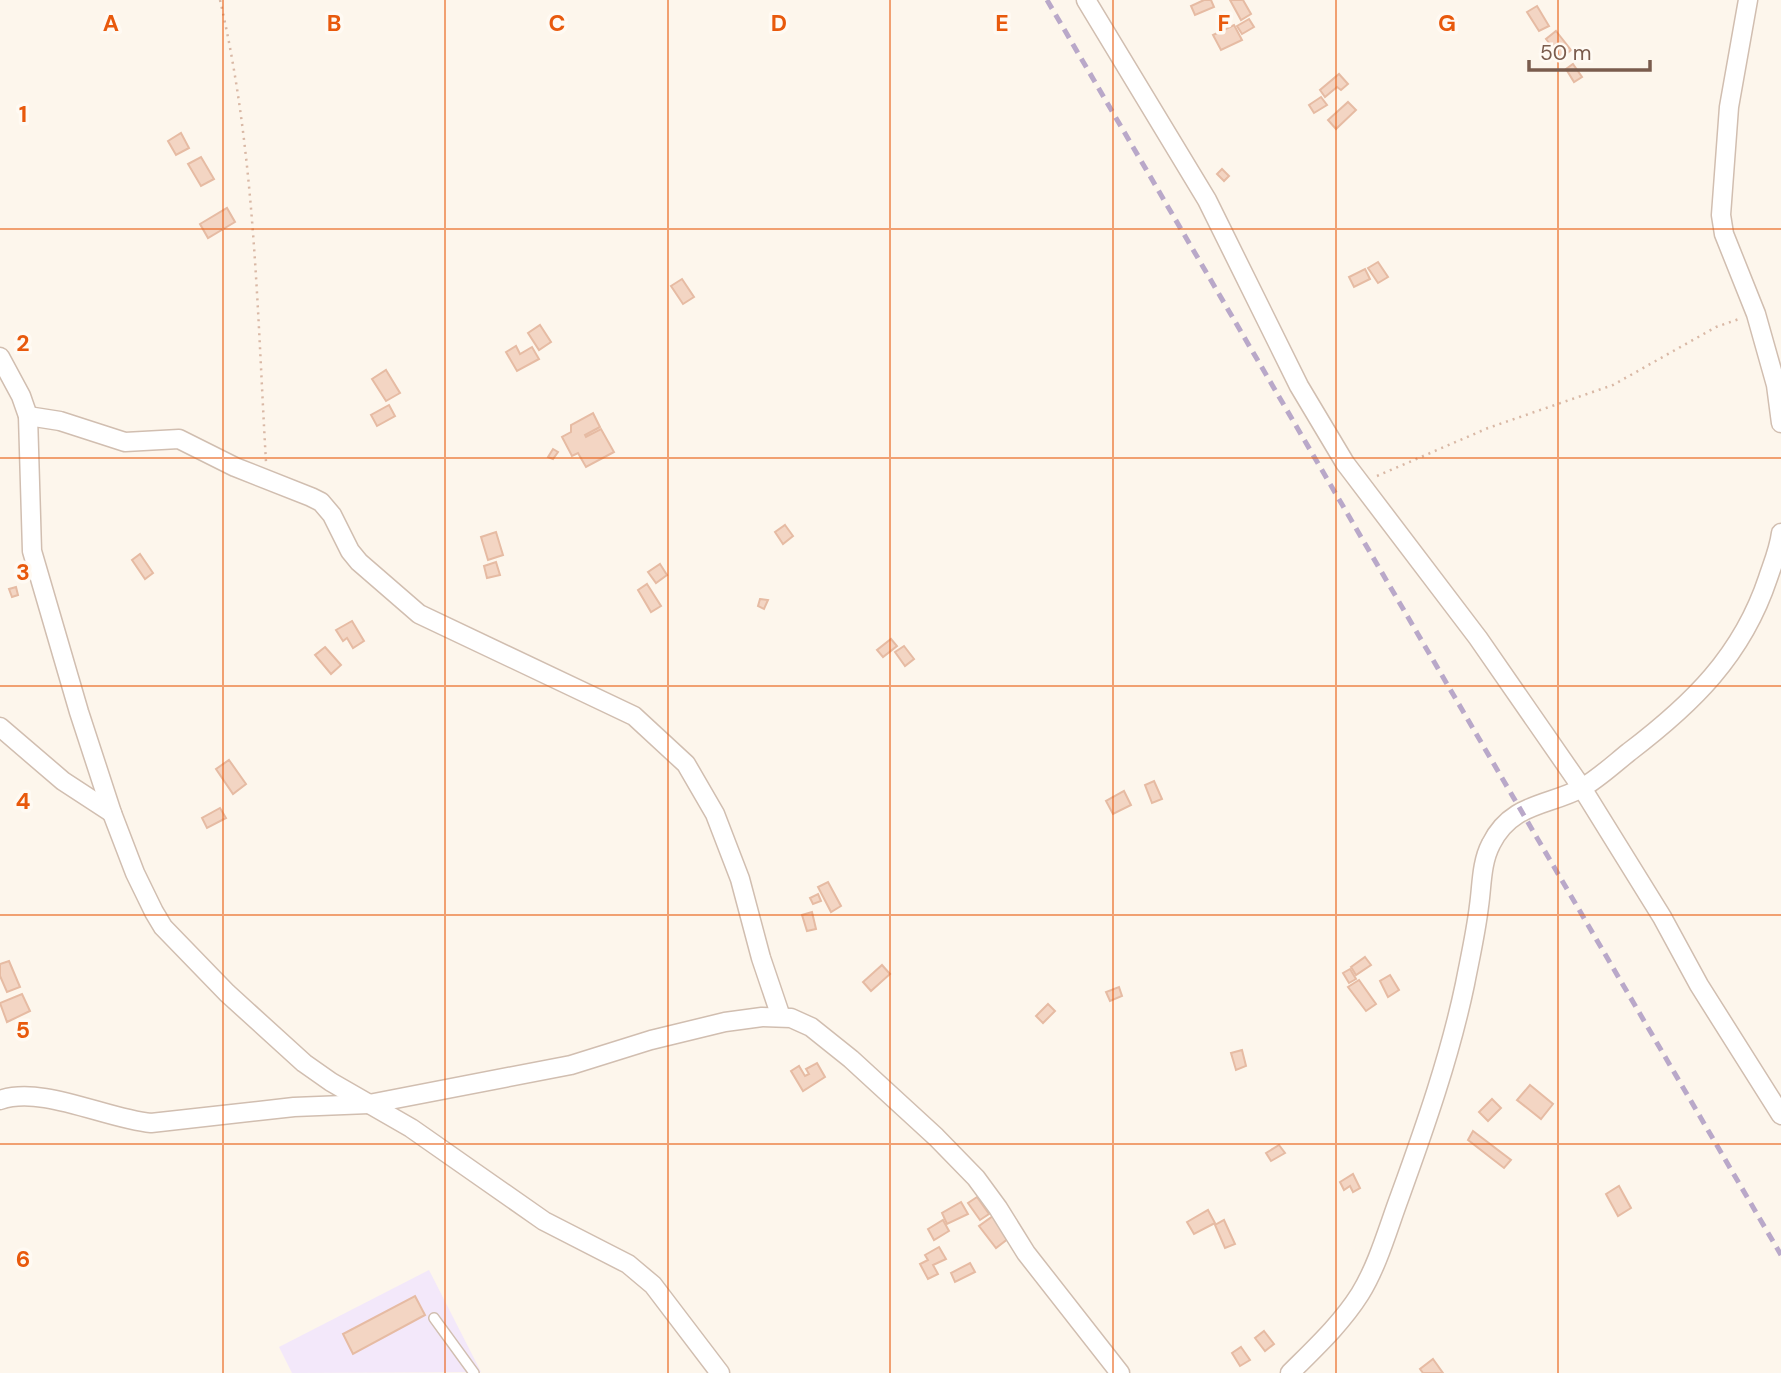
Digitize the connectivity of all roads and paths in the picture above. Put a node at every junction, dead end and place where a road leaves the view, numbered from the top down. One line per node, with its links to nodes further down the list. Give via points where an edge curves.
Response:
1 (220, 0): 8 (path, via 241,120)
2 (1086, 0): 9 (street, via 1207,200 1299,386)
3 (1748, 0): 4 (street, via 1729,107 1721,215 1724,234)
4 (1756, 314): 7 (street, via 1776,385); 9 (path, via 1716,327 1613,385 1488,428)
5 (0, 357): 6 (street)
6 (28, 416): 8 (street, via 125,442 179,439); 13 (street, via 32,551)
7 (1781, 423)
8 (267, 479): 14 (street, via 326,507 359,562 419,614 634,716 686,764 715,814 735,866)
9 (1360, 483): 12 (street, via 1478,638)
10 (1781, 533): 12 (street, via 1760,601 1714,676 1668,722)
11 (0, 727): 13 (street, via 63,781)
12 (1582, 788): 17 (street); 22 (street, via 1521,810 1490,844 1465,985 1449,1046 1384,1240 1344,1317)
13 (112, 813): 16 (street, via 135,873 163,927 277,1041)
14 (781, 1017): 16 (street, via 725,1022 571,1065); 21 (street, via 800,1021 851,1059 936,1137 975,1178 1026,1253)
15 (0, 1100): 16 (street, via 25,1095 151,1123 294,1107)
16 (369, 1104): 20 (street, via 544,1221 642,1274)
17 (1781, 1115)
18 (434, 1318): 19 (lane)
19 (474, 1373)
20 (720, 1373)
21 (1120, 1373)
22 (1290, 1373)

